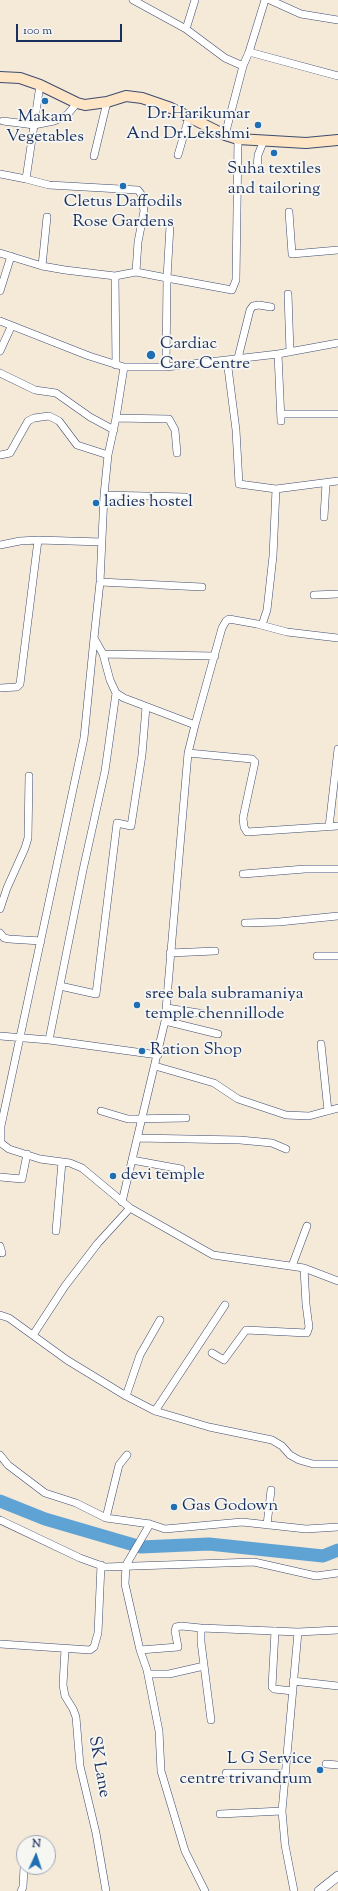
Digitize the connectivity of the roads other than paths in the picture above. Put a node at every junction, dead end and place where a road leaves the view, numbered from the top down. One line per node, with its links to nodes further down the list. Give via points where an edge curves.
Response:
1 (132, 0): 6 (street)
2 (195, 0): 6 (street)
3 (265, 0): 7 (street)
4 (270, 0): 5 (street, via 301,14)
5 (338, 20)
6 (186, 29): 8 (street, via 225,58)
7 (249, 52): 8 (street); 9 (street)
8 (243, 66): 17 (street)
9 (338, 76)
10 (0, 77): 11 (main road, via 20,78)
11 (40, 85): 13 (main road); 16 (street)
12 (107, 102): 13 (main road); 14 (main road, via 126,96 136,96); 22 (street)
13 (77, 103): 16 (street, via 61,119)
14 (189, 117): 17 (main road); 21 (street)
15 (3, 121): 16 (street)
16 (34, 125): 25 (street)
17 (225, 135): 18 (main road)
18 (238, 140): 19 (main road); 35 (street, via 236,280 232,290)
19 (264, 140): 20 (main road, via 306,143); 23 (street, via 258,155)
20 (338, 140)
21 (178, 155)
22 (94, 156)
23 (257, 170)
24 (0, 174): 25 (street)
25 (26, 179): 33 (street, via 49,185 138,190 144,210)
26 (288, 212): 29 (street, via 292,254)
27 (47, 217): 32 (street)
28 (170, 226): 35 (street)
29 (338, 250)
30 (0, 253): 31 (street)
31 (11, 256): 32 (street); 36 (street)
32 (42, 266): 34 (street)
33 (136, 272): 34 (street); 35 (street)
34 (115, 276): 47 (street)
35 (167, 278): 49 (street)
36 (0, 291)
37 (288, 294): 43 (street)
38 (271, 307): 45 (street, via 259,305 253,306 250,310)
39 (0, 321): 40 (street)
40 (11, 326): 42 (street); 47 (street)
41 (338, 343): 43 (street)
42 (0, 351)
43 (290, 352): 44 (street)
44 (278, 354): 45 (street); 51 (street, via 281,417)
45 (238, 358): 46 (street)
46 (227, 360): 49 (street); 59 (street, via 236,430 239,484)
47 (116, 365): 48 (street)
48 (124, 367): 49 (street); 52 (street)
49 (166, 367)
50 (0, 373): 53 (street, via 35,390 56,393)
51 (338, 414)
52 (116, 418): 53 (street); 54 (street, via 170,420 175,430)
53 (114, 430): 56 (street)
54 (177, 453)
55 (0, 454): 56 (street, via 10,453 28,421 49,416 59,421 77,445)
56 (108, 454): 60 (street)
57 (338, 481): 58 (street)
58 (326, 483): 59 (street); 62 (street)
59 (276, 488): 70 (street, via 273,556 267,610)
60 (104, 495): 61 (street); 64 (street)
61 (186, 497)
62 (324, 517)
63 (38, 540): 64 (street); 65 (street); 75 (street, via 20,684 16,688)
64 (102, 542): 66 (street)
65 (0, 546)
66 (100, 582): 67 (street); 71 (street)
67 (202, 586)
68 (338, 594): 69 (street)
69 (314, 595)
70 (262, 625): 72 (street, via 287,632); 74 (street, via 229,618)
71 (94, 638): 73 (street); 90 (street, via 84,738)
72 (338, 638)
73 (104, 654): 74 (street); 76 (street)
74 (215, 656): 78 (street)
75 (0, 688)
76 (116, 693): 77 (street); 95 (street, via 105,771)
77 (146, 707): 78 (street); 95 (street, via 142,755 131,826 117,824 96,994)
78 (195, 725): 80 (street)
79 (338, 749): 83 (street)
80 (188, 753): 83 (street, via 252,759 255,762 243,818 247,832); 92 (street)
81 (29, 776): 86 (street, via 26,848 7,888)
82 (338, 826): 83 (street)
83 (329, 827)
84 (338, 869): 85 (street)
85 (243, 874)
86 (0, 910)
87 (338, 916): 88 (street)
88 (245, 923)
89 (0, 933): 90 (street, via 9,940)
90 (41, 941): 101 (street)
91 (215, 952): 92 (street)
92 (170, 954): 96 (street)
93 (317, 956): 94 (street)
94 (338, 956)
95 (60, 986): 102 (street)
96 (166, 1008): 97 (street); 98 (street)
97 (205, 1014)
98 (165, 1021): 99 (street); 104 (street)
99 (218, 1034)
100 (0, 1036): 101 (street)
101 (20, 1038): 102 (street); 112 (street, via 1,1126)
102 (49, 1040): 104 (street)
103 (321, 1044): 108 (street)
104 (158, 1055): 105 (street)
105 (155, 1066): 108 (street, via 214,1082 238,1099 286,1115 309,1116); 110 (street)
106 (338, 1108): 108 (street)
107 (101, 1111): 110 (street, via 128,1119)
108 (328, 1111)
109 (186, 1118): 110 (street)
110 (142, 1119): 111 (street)
111 (137, 1138): 113 (street, via 240,1140 272,1143); 115 (street)
112 (1, 1143): 114 (street, via 9,1149)
113 (286, 1149)
114 (27, 1154): 116 (street); 118 (street, via 22,1179)
115 (132, 1160): 117 (street); 119 (street)
116 (62, 1162): 119 (street, via 82,1168); 122 (street)
117 (181, 1169)
118 (0, 1177)
119 (122, 1202): 120 (street)
120 (130, 1208): 123 (street, via 213,1255); 129 (street, via 98,1243 65,1286)
121 (307, 1226): 123 (street)
122 (56, 1231)
123 (292, 1266): 124 (street)
124 (304, 1268): 125 (street); 130 (street, via 309,1327 307,1333 246,1330 224,1360)
125 (338, 1281)
126 (225, 1305): 132 (street)
127 (0, 1314): 129 (street)
128 (160, 1320): 131 (street, via 140,1355)
129 (33, 1335): 131 (street, via 67,1360)
130 (212, 1354)
131 (126, 1396): 132 (street)
132 (155, 1410): 135 (street, via 209,1427 272,1440 298,1460 314,1464)
133 (0, 1455): 137 (street, via 8,1465 45,1493 76,1503)
134 (127, 1455): 137 (street, via 119,1465)
135 (338, 1464)
136 (271, 1490): 140 (street)
137 (106, 1518): 139 (street)
138 (0, 1520): 142 (street, via 80,1558)
139 (150, 1524): 140 (street, via 166,1529 242,1522); 143 (street)
140 (267, 1525): 141 (street, via 306,1529)
141 (338, 1527)
142 (101, 1565): 143 (street); 150 (street, via 98,1633 94,1646 90,1650)
143 (126, 1565): 144 (street, via 254,1562 316,1576); 151 (street, via 125,1584)
144 (338, 1573)
145 (201, 1628): 147 (street); 151 (street, via 176,1627 178,1647); 152 (street)
146 (338, 1630): 148 (street)
147 (275, 1631): 148 (street); 156 (street, via 272,1687)
148 (298, 1632): 154 (street)
149 (0, 1644): 150 (street)
150 (65, 1649): 167 (street, SK Lane, via 62,1685 76,1717 80,1766 96,1833)
151 (140, 1650): 153 (street)
152 (204, 1666): 153 (street, via 169,1674); 157 (street)
153 (148, 1674): 168 (street, via 159,1731 161,1771 185,1851)
154 (294, 1681): 155 (street); 156 (street)
155 (338, 1686)
156 (293, 1691): 161 (street)
157 (211, 1720)
158 (326, 1764): 159 (street)
159 (338, 1765)
160 (226, 1773): 161 (street)
161 (285, 1773): 162 (street)
162 (282, 1811): 163 (street); 169 (street, via 285,1845)
163 (220, 1814)
164 (24, 1875): 166 (street)
165 (338, 1876): 170 (street)
166 (21, 1891)
167 (106, 1891)
168 (205, 1891)
169 (294, 1891)
170 (319, 1891)

